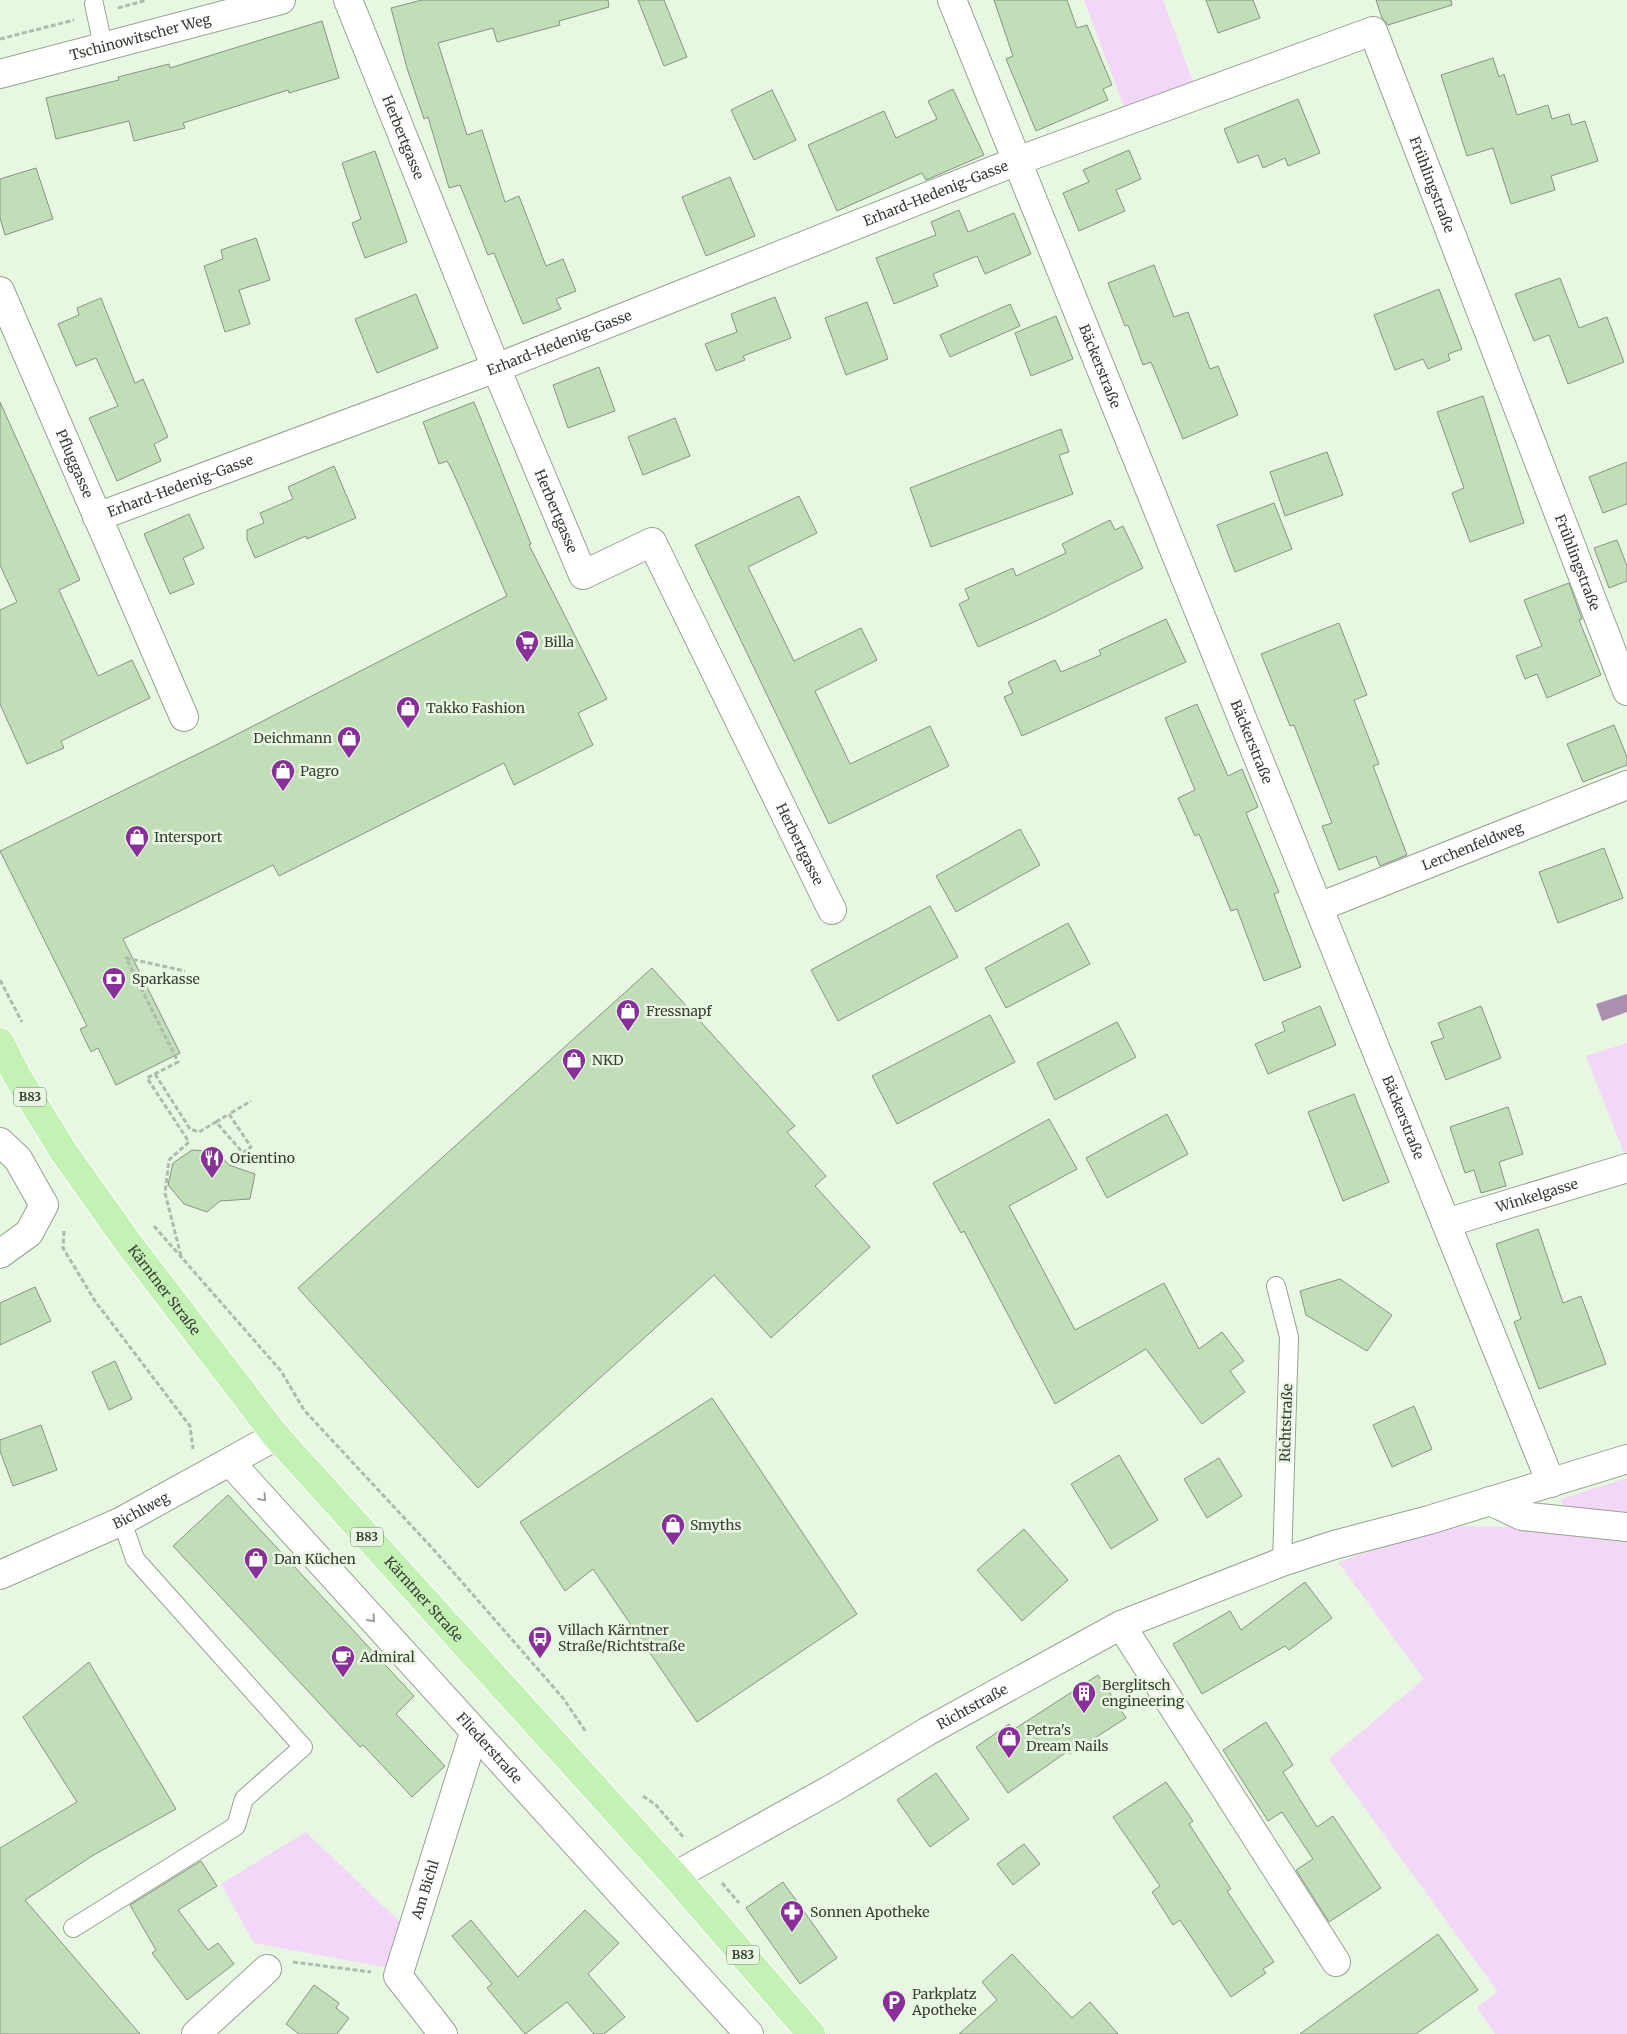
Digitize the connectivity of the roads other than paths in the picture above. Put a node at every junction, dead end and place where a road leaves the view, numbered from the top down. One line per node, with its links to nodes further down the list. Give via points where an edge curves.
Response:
1 (280, 0): 5 (street, Tschinowitscher Weg)
2 (348, 0): 9 (street, Herbertgasse)
3 (952, 0): 7 (street, Bäckerstraße)
4 (94, 4): 5 (lane)
5 (103, 46): 6 (street, Tschinowitscher Weg)
6 (0, 74)
7 (1017, 162): 9 (street, Erhard-Hedenig-Gasse); 11 (street, Frühlingstraße, via 1373,32); 14 (street, Bäckerstraße)
8 (0, 291): 10 (street, Pfluggasse)
9 (496, 368): 10 (street, Erhard-Hedenig-Gasse); 15 (street, Herbertgasse, via 583,575 652,542)
10 (97, 517): 12 (street, Pfluggasse)
11 (1627, 691)
12 (184, 717)
13 (1627, 785): 14 (street, Lerchenfeldweg)
14 (1319, 907): 19 (street, Bäckerstraße)
15 (832, 910)
16 (0, 1042): 22 (main road, Kärntner Straße / B83, via 63,1151 129,1244)
17 (0, 1142): 20 (street, via 18,1159 44,1205 29,1233)
18 (1627, 1168): 19 (street, Winkelgasse)
19 (1446, 1223): 25 (street, Bäckerstraße)
20 (0, 1254)
21 (1276, 1286): 29 (lane, Richtstraße, via 1289,1337)
22 (276, 1436): 24 (street, Bichlweg); 33 (main road, Kärntner Straße / B83)
23 (1627, 1459): 25 (street, Richtstraße)
24 (230, 1462): 27 (street, Bichlweg); 32 (street, Fliederstraße, one-way to 32)
25 (1551, 1483): 26 (street, Richtstraße)
26 (1490, 1501): 28 (street, via 1522,1516); 29 (street, Richtstraße)
27 (122, 1521): 30 (street, Bichlweg); 34 (lane, via 135,1559 303,1748 244,1799 236,1826)
28 (1627, 1527)
29 (1282, 1562): 31 (street, Richtstraße)
30 (0, 1575)
31 (1121, 1625): 33 (street, Richtstraße); 35 (street)
32 (474, 1733): 38 (street, Am Bichl, via 398,1976); 39 (street, Fliederstraße)
33 (675, 1876): 40 (main road, Kärntner Straße / B83)
34 (74, 1928)
35 (1336, 1962)
36 (267, 1969): 37 (street)
37 (196, 2034)
38 (443, 2034)
39 (749, 2034)
40 (811, 2034)

